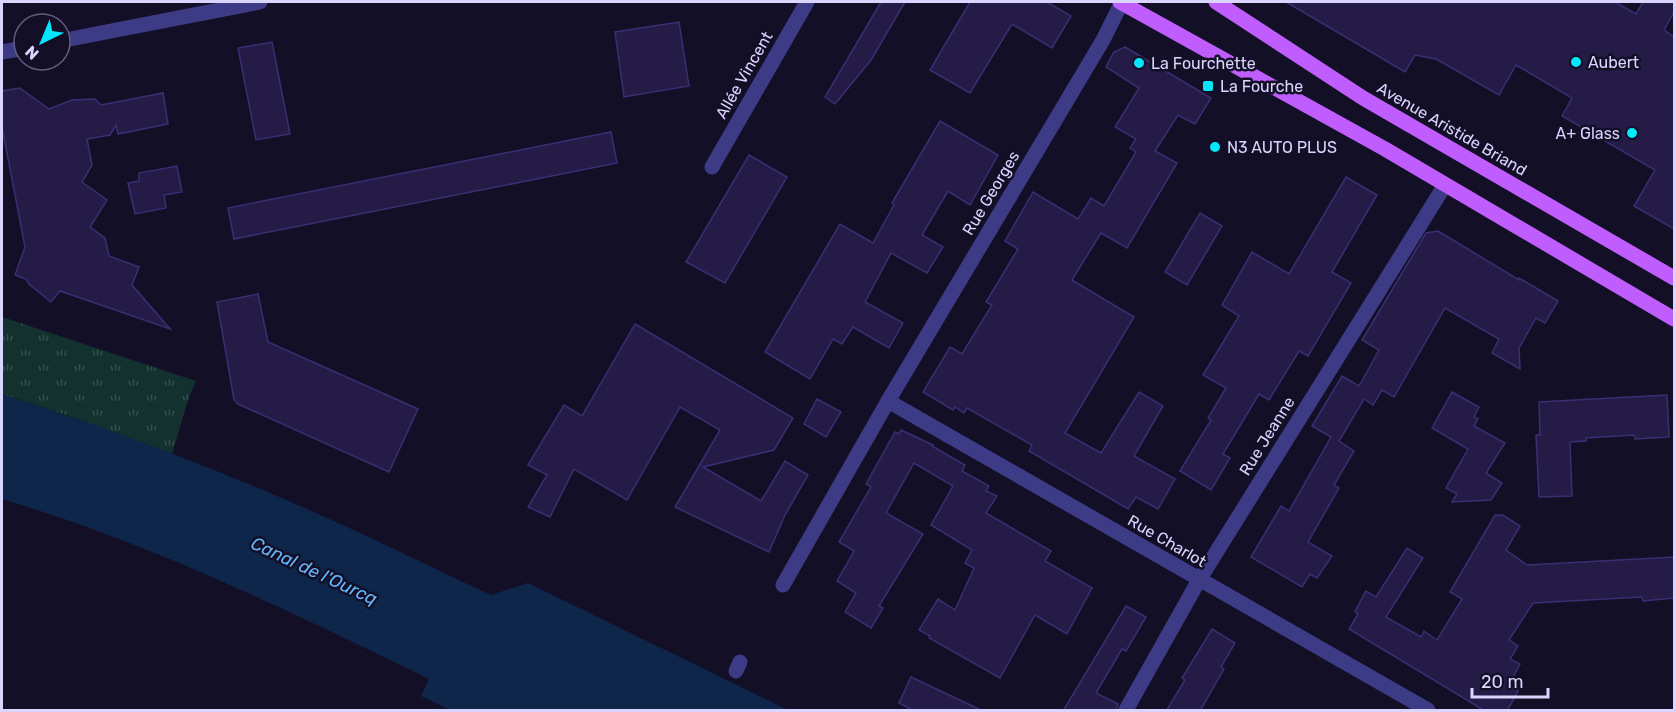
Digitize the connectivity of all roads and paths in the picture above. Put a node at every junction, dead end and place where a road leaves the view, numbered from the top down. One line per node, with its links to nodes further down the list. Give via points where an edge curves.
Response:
1 (260, 2): 5 (street)
2 (807, 2): 6 (street, Allée Vincent)
3 (1122, 2): 7 (main road); 10 (street, Rue Georges)
4 (1216, 2): 8 (main road, Avenue Aristide Briand, via 1363,98)
5 (72, 38)
6 (712, 167)
7 (1445, 185): 9 (main road); 11 (street, Rue Jeanne)
8 (1674, 278)
9 (1674, 319)
10 (888, 400): 11 (street, Rue Charlot); 12 (street, Rue Georges)
11 (1199, 580): 13 (street, Rue Jeanne); 14 (street, Rue Charlot)
12 (783, 585)
13 (1126, 711)
14 (1428, 711)

